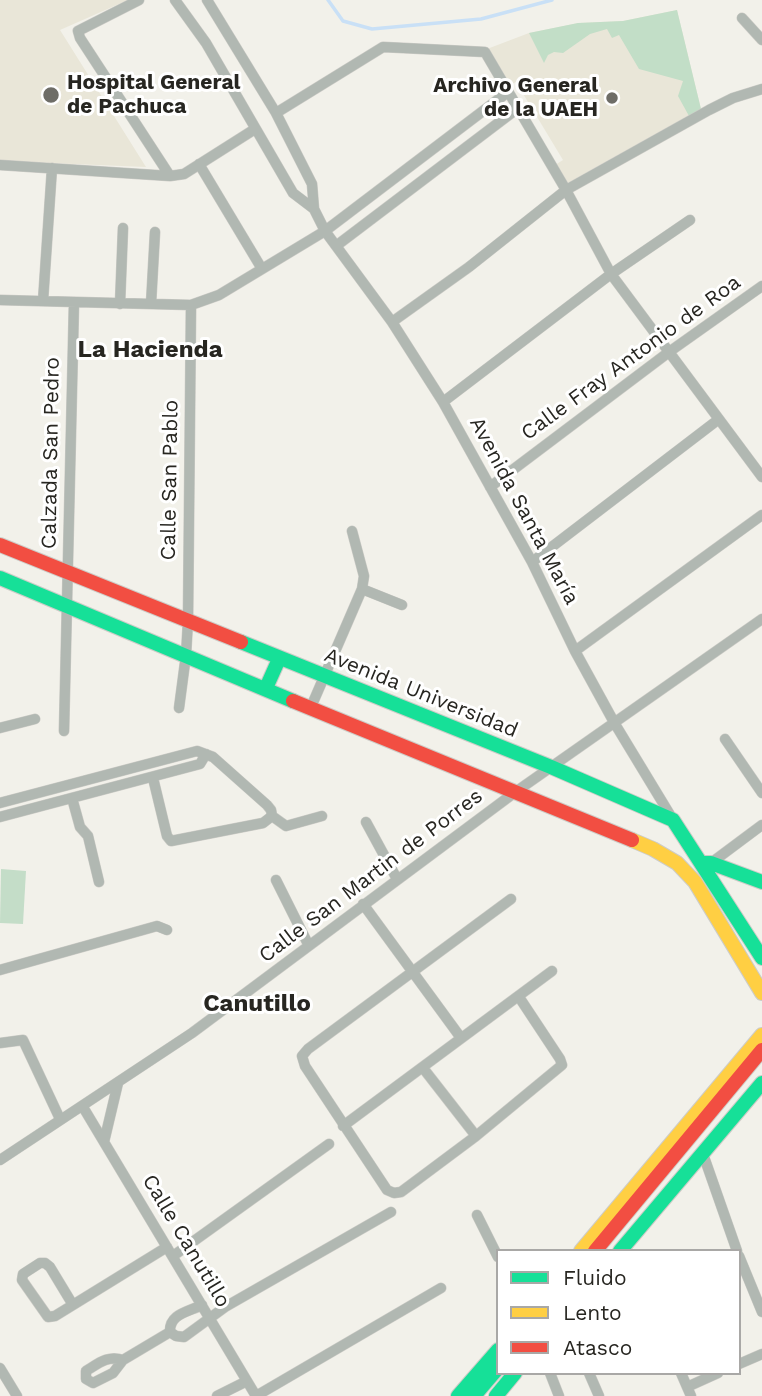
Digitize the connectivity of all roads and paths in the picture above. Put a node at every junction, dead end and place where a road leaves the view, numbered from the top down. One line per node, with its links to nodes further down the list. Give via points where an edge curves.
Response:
1 (139, 0): 14 (street, via 78,32)
2 (175, 0): 10 (street, via 206,43)
3 (207, 0): 9 (street)
4 (742, 18): 5 (street)
5 (762, 40)
6 (762, 89): 15 (street, via 733,97)
7 (508, 92): 8 (street); 9 (street, via 485,52 383,47); 19 (street)
8 (518, 108): 15 (street); 21 (street)
9 (276, 113): 16 (street, via 312,184)
10 (255, 129): 11 (street); 16 (street, via 293,193)
11 (199, 164): 14 (street, via 184,174); 22 (street)
12 (0, 165): 13 (street)
13 (52, 168): 14 (street); 26 (street)
14 (170, 176)
15 (566, 190): 23 (street); 31 (street)
16 (314, 209): 19 (street, Avenida Santa María)
17 (690, 220): 23 (street)
18 (123, 228): 28 (street)
19 (325, 231): 21 (street, Avenida Santa María); 22 (street)
20 (155, 232): 29 (street)
21 (336, 246): 31 (street, Avenida Santa María)
22 (262, 269): 30 (street, via 219,295)
23 (611, 274): 32 (street); 33 (street)
24 (762, 286): 32 (street, Calle Fray Antonio de Roa)
25 (0, 300): 26 (street)
26 (43, 301): 27 (street)
27 (74, 302): 28 (street); 41 (street, Calzada San Pedro)
28 (120, 304): 29 (street)
29 (151, 304): 30 (street)
30 (191, 305): 47 (street, Calle San Pablo)
31 (392, 322): 33 (street, Avenida Santa María)
32 (669, 352): 34 (street); 36 (street, Calle Fray Antonio de Roa)
33 (443, 402): 36 (street, Avenida Santa María)
34 (719, 419): 35 (street); 40 (street)
35 (762, 477)
36 (490, 487): 40 (street, Avenida Santa María)
37 (762, 515): 48 (street)
38 (352, 531): 43 (street, via 364,576)
39 (0, 545): 41 (main road, Avenida Universidad)
40 (532, 562): 48 (street, Avenida Santa María)
41 (69, 572): 44 (street, Calzada San Pedro); 47 (main road, Avenida Universidad)
42 (0, 578): 44 (main road)
43 (362, 589): 45 (street); 51 (street)
44 (68, 605): 49 (main road); 58 (street, Calzada San Pedro)
45 (402, 606)
46 (762, 619): 56 (street, Calle San Martin de Porres)
47 (188, 621): 49 (street, Calle San Pablo); 50 (main road, Avenida Universidad)
48 (575, 651): 56 (street, Avenida Santa María)
49 (186, 655): 52 (main road); 53 (street, Calle San Pablo)
50 (279, 659): 51 (main road, Avenida Universidad); 52 (main road)
51 (324, 677): 54 (street); 61 (main road, Avenida Universidad)
52 (266, 688): 54 (main road)
53 (179, 708)
54 (311, 708): 63 (main road)
55 (35, 719): 57 (street)
56 (615, 724): 61 (street, Calle San Martin de Porres); 70 (street, Avenida Santa María)
57 (0, 728)
58 (64, 731)
59 (725, 739): 64 (street)
60 (206, 754): 62 (street, via 200,764); 66 (street, via 197,751); 67 (street, via 267,805)
61 (551, 767): 63 (street, Calle San Martin de Porres); 70 (main road, Avenida Universidad)
62 (153, 778): 65 (street); 67 (street, via 170,841 263,822)
63 (514, 793): 74 (street, Calle San Martin de Porres); 86 (main road, via 677,863 695,882)
64 (762, 793)
65 (72, 798): 69 (street); 76 (street, via 80,827 88,836)
66 (0, 803)
67 (272, 816): 68 (street, via 286,825)
68 (322, 816)
69 (0, 817)
70 (673, 820): 73 (main road)
71 (366, 822): 74 (street)
72 (762, 825): 73 (street)
73 (707, 863): 77 (main road); 82 (main road)
74 (397, 879): 79 (street, Calle San Martin de Porres)
75 (276, 880): 81 (street)
76 (99, 882)
77 (762, 883)
78 (511, 899): 84 (street)
79 (363, 904): 81 (street, Calle San Martin de Porres); 84 (street)
80 (167, 930): 83 (street, via 157,926)
81 (308, 944): 94 (street, Calle San Martin de Porres)
82 (762, 958)
83 (0, 970)
84 (414, 971): 89 (street); 98 (street, via 302,1056)
85 (552, 971): 87 (street)
86 (762, 993)
87 (519, 997): 89 (street); 99 (street, via 562,1065)
88 (762, 1035): 91 (main road)
89 (461, 1038): 93 (street)
90 (0, 1043): 97 (street, via 23,1040)
91 (758, 1048): 106 (main road); 107 (main road)
92 (762, 1067): 108 (main road)
93 (422, 1068): 98 (street); 99 (street)
94 (118, 1083): 96 (street, Calle San Martin de Porres); 100 (street)
95 (762, 1083): 102 (main road)
96 (83, 1107): 97 (street, Calle San Martin de Porres); 100 (street, Calle Canutillo)
97 (60, 1119): 103 (street, Calle San Martin de Porres)
98 (343, 1126): 99 (street, via 387,1190 394,1193)
99 (475, 1136)
100 (104, 1142): 111 (street, Calle Canutillo)
101 (329, 1144): 111 (street)
102 (703, 1154): 109 (main road); 110 (street)
103 (0, 1160)
104 (391, 1212): 118 (street)
105 (477, 1214): 112 (street)
106 (584, 1249)
107 (597, 1249)
108 (609, 1249)
109 (622, 1249)
110 (736, 1249)
111 (170, 1252): 115 (street); 116 (street, Calle Canutillo)
112 (496, 1253)
113 (743, 1276): 117 (street)
114 (440, 1288): 136 (street)
115 (73, 1305): 115 (street, via 45,1263 23,1274 22,1280 48,1317)
116 (202, 1305): 118 (street, Calle Canutillo); 119 (street, via 174,1317)
117 (762, 1311)
118 (209, 1318): 119 (street, via 184,1337); 132 (street, Calle Canutillo)
119 (170, 1332): 122 (street)
120 (496, 1352): 137 (main road)
121 (762, 1354): 123 (street)
122 (122, 1360)
123 (741, 1363)
124 (0, 1368): 134 (street)
125 (496, 1370): 138 (main road)
126 (502, 1375): 139 (main road)
127 (513, 1375): 140 (main road)
128 (551, 1375): 141 (street)
129 (590, 1375): 142 (street)
130 (682, 1375): 133 (street)
131 (715, 1375): 133 (street)
132 (247, 1381): 135 (street); 136 (street, Calle Canutillo)
133 (689, 1392)
134 (17, 1396)
135 (217, 1396)
136 (256, 1396)
137 (458, 1396)
138 (474, 1396)
139 (485, 1396)
140 (496, 1396)
141 (559, 1396)
142 (599, 1396)

